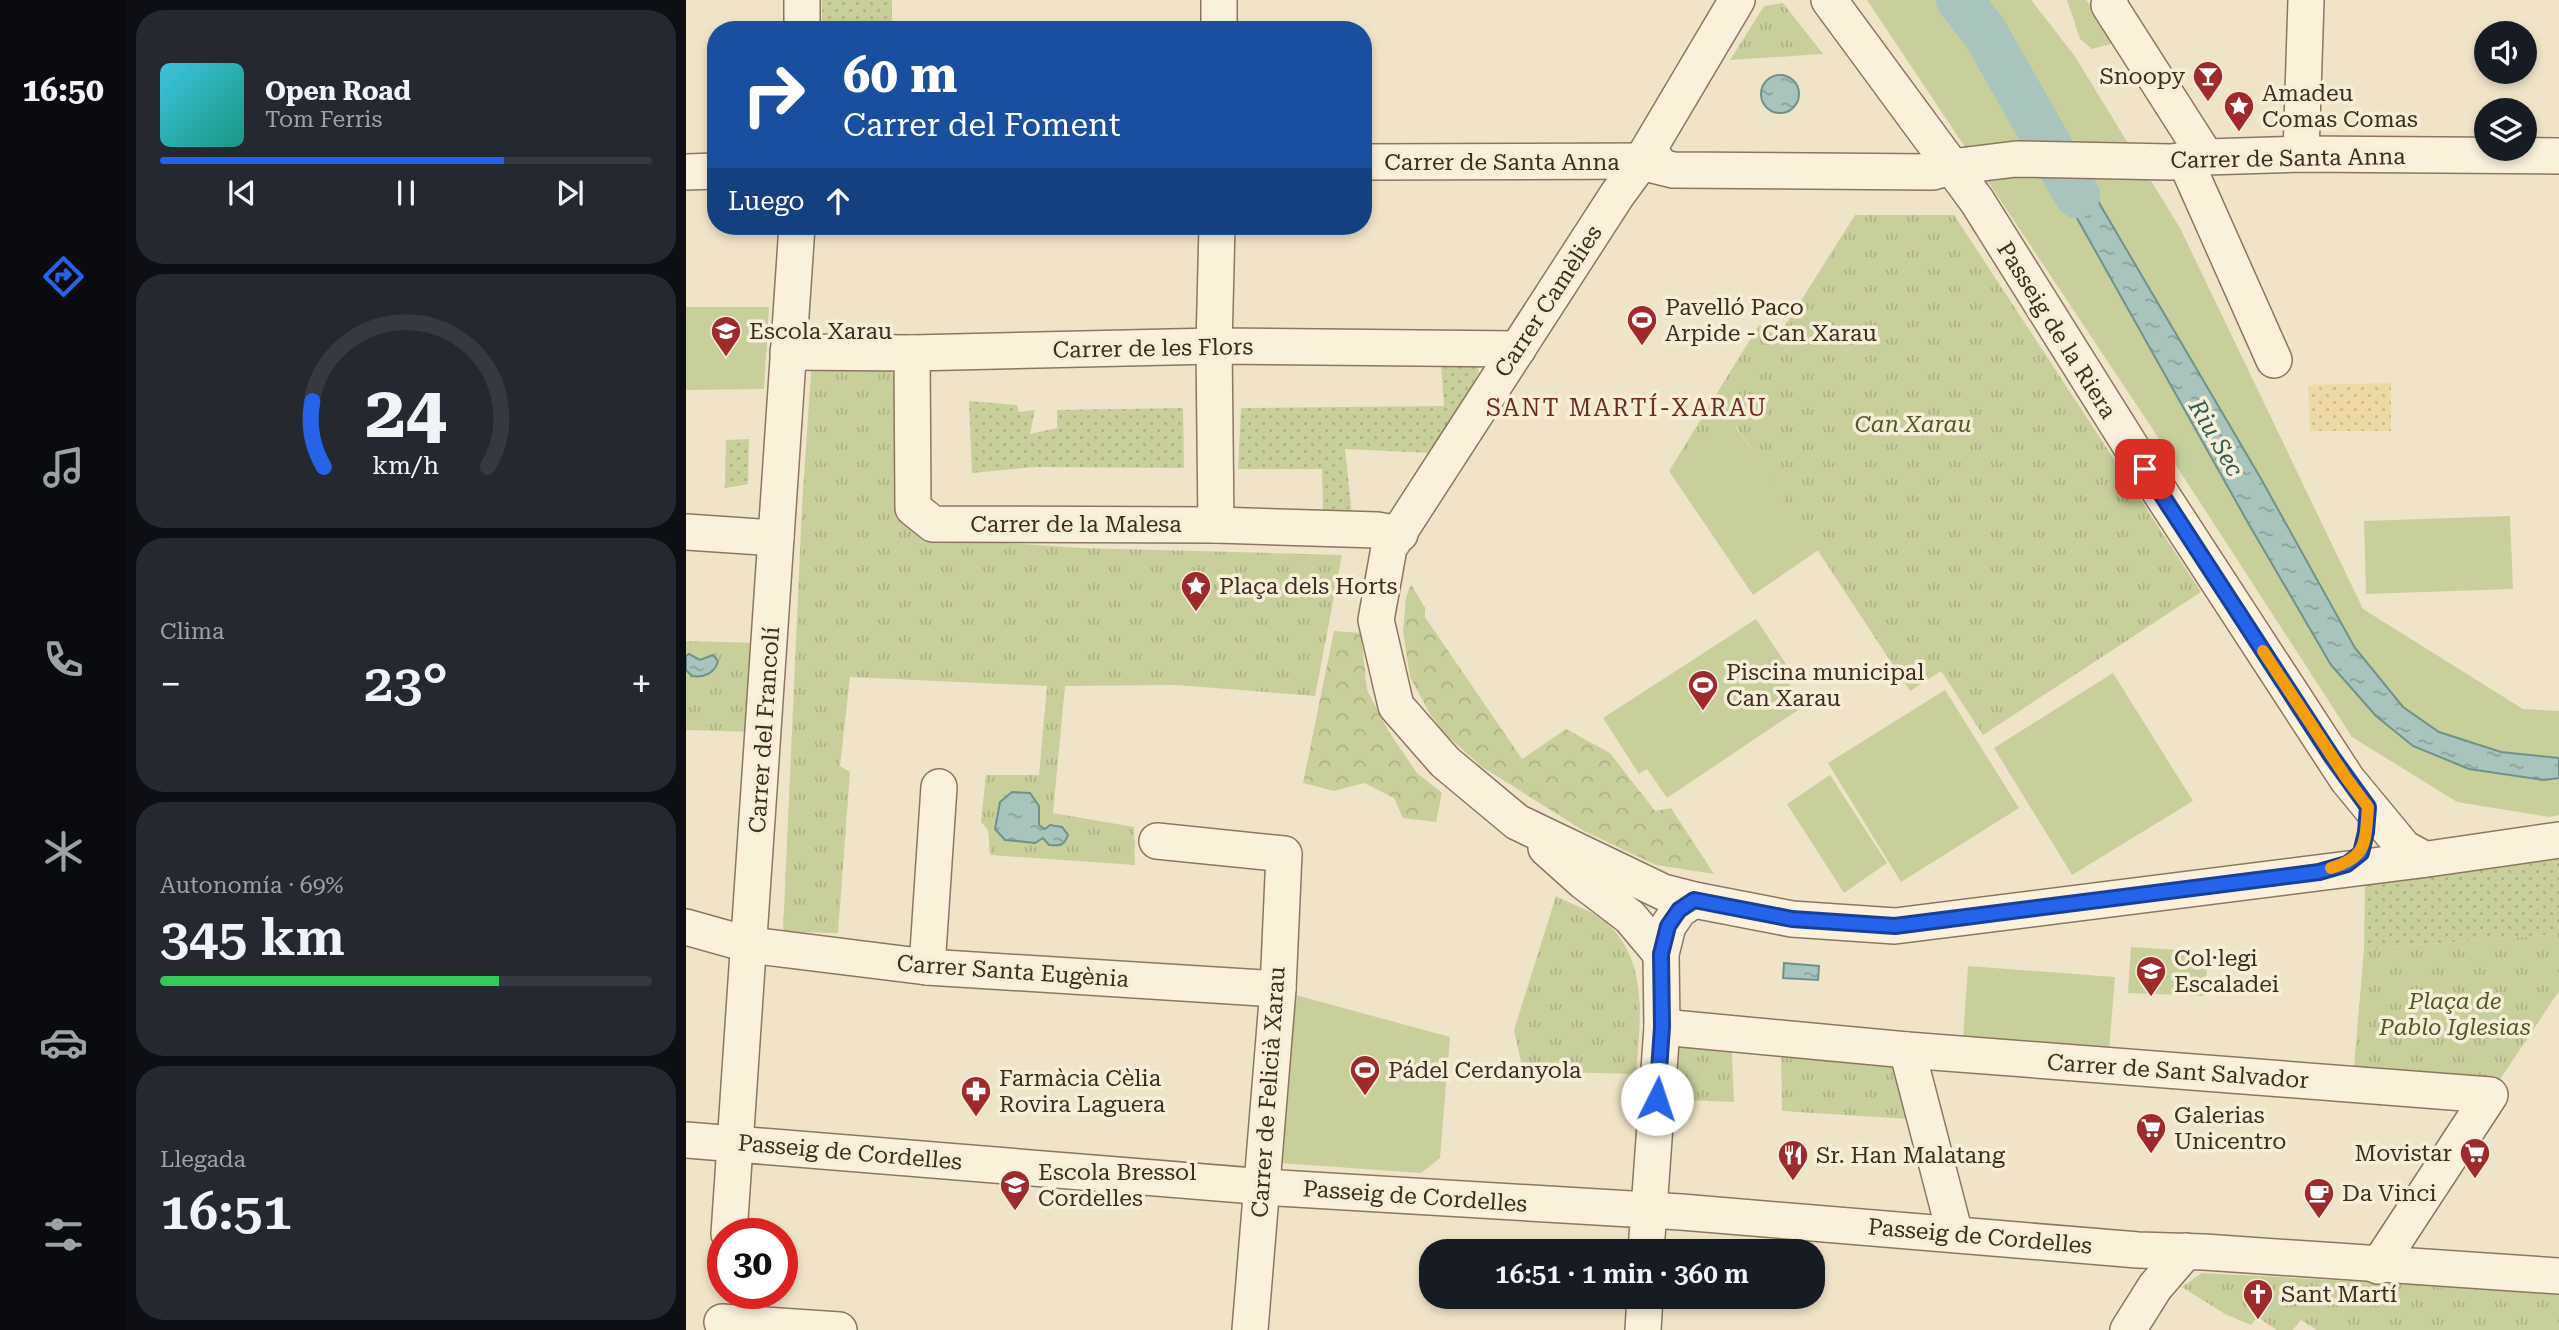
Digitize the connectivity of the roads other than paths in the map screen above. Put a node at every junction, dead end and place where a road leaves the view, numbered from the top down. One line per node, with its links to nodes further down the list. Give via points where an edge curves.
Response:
1 (802, 0): 7 (street)
2 (1219, 0): 8 (street)
3 (1737, 0): 19 (street, Carrer Camèlies)
4 (1829, 0): 14 (street, Passeig de la Riera)
5 (2109, 0): 15 (street)
6 (2306, 0): 12 (street)
7 (802, 21)
8 (1219, 21)
9 (686, 150): 11 (street)
10 (1797, 150): 14 (street, Carrer de Santa Anna, via 1853,160); 19 (street, Carrer de Santa Anna, via 1678,148); 19 (street, Carrer de Santa Anna, via 1781,161)
11 (707, 151)
12 (2301, 155): 13 (street, Carrer de Santa Anna); 15 (street, Carrer de Santa Anna)
13 (2559, 156)
14 (1944, 157): 15 (street, Carrer de Santa Anna, via 1950,147 2016,159); 19 (street, Carrer de Santa Anna, via 1933,172 1673,170); 34 (street, Passeig de la Riera, via 1977,201 2152,481)
15 (2187, 160): 28 (street)
16 (686, 161): 17 (street)
17 (707, 162)
18 (1372, 162): 19 (street, Carrer de Santa Anna)
19 (1641, 162): 25 (street, Carrer Camèlies)
20 (686, 172): 21 (street)
21 (707, 172)
22 (795, 235): 26 (street, Carrer del Francolí)
23 (1217, 235): 24 (street)
24 (1214, 346): 25 (street, Carrer de les Flors); 27 (street, Carrer de les Flors); 29 (street)
25 (1518, 349): 31 (street, Carrer Camèlies)
26 (789, 352): 27 (street, Carrer de les Flors); 32 (street, Carrer del Francolí)
27 (912, 353): 29 (street, Carrer de la Malesa, via 913,508 933,524)
28 (2274, 360)
29 (1216, 525): 31 (street, Carrer de la Malesa)
30 (686, 532): 32 (street)
31 (1400, 534): 35 (street, Carrer Camèlies, via 1389,548 1376,621 1396,706 1445,762)
32 (776, 537): 42 (street, Carrer del Francolí)
33 (939, 787): 44 (street)
34 (2368, 807): 38 (street, Passeig de la Riera, via 2404,848); 39 (street, via 2361,853 2347,864)
35 (1517, 822): 40 (street, Carrer Camèlies, via 1663,892); 43 (street, via 1630,917)
36 (2559, 840): 38 (street)
37 (1157, 841): 45 (street, Carrer de Felicià Xarau, via 1284,854)
38 (2424, 859): 39 (street)
39 (2319, 872): 40 (street, Carrer Camèlies, via 1895,926 1792,919)
40 (1694, 900): 43 (street, via 1679,910 1668,926)
41 (688, 926): 42 (street, Carrer Santa Eugènia)
42 (750, 945): 44 (street, Carrer Santa Eugènia); 49 (street, Carrer del Francolí)
43 (1661, 954): 46 (street)
44 (927, 967): 45 (street, Carrer Santa Eugènia)
45 (1278, 989): 50 (street, Carrer de Felicià Xarau)
46 (1662, 1027): 47 (street, Carrer de Sant Salvador); 51 (street)
47 (1907, 1051): 53 (street); 57 (street, Carrer de Sant Salvador, via 2490,1095)
48 (686, 1140): 49 (street, Passeig de Cordelles)
49 (737, 1143): 50 (street, Passeig de Cordelles); 52 (street, Carrer del Francolí)
50 (1262, 1186): 51 (street, Passeig de Cordelles); 63 (street, Carrer de Felicià Xarau)
51 (1650, 1211): 53 (street, Passeig de Cordelles); 54 (street)
52 (730, 1218)
53 (1955, 1234): 55 (street, Passeig de Cordelles)
54 (1647, 1239)
55 (2141, 1250): 56 (street, Passeig de Cordelles); 59 (street)
56 (2195, 1251): 57 (street); 59 (street)
57 (2378, 1265): 58 (street)
58 (2559, 1276)
59 (2155, 1287): 65 (street)
60 (1644, 1309): 64 (street)
61 (722, 1315): 62 (street)
62 (839, 1330)
63 (1250, 1330)
64 (1643, 1330)
65 (2128, 1330)

